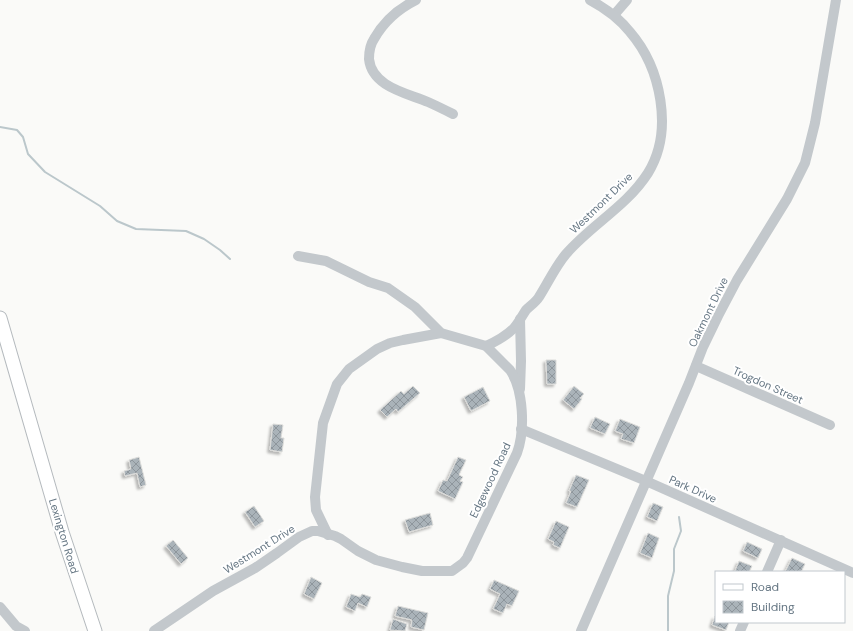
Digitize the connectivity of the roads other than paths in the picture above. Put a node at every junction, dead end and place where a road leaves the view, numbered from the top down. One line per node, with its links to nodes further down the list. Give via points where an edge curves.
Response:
1 (416, 0): 6 (street, via 392,15 375,36 370,48 371,69 379,79 391,87)
2 (590, 0): 5 (street, Westmont Drive)
3 (627, 0): 5 (street)
4 (836, 0): 12 (street, Oakmont Drive, via 815,123 805,163 787,199 734,286)
5 (614, 15): 9 (street, Westmont Drive, via 639,44 656,81 661,114 658,148 653,164 640,184 566,254 538,299)
6 (453, 114)
7 (298, 256): 10 (street, via 326,261 369,282 388,288 415,307)
8 (0, 318): 24 (main road, Lexington Road, via 62,532)
9 (520, 319): 11 (street, Westmont Drive, via 504,337); 13 (street)
10 (441, 333): 11 (street); 17 (street, via 390,343 377,349 349,369 337,384 323,422 315,497 316,510)
11 (486, 346): 13 (street, Edgewood Road, via 513,374)
12 (696, 366): 14 (street, Trogdon Street); 16 (street, Oakmont Drive)
13 (520, 395): 15 (street, Edgewood Road)
14 (830, 425)
15 (521, 429): 16 (street, Park Drive); 20 (street, Edgewood Road, via 517,453 467,558 458,568)
16 (646, 481): 18 (street, Park Drive); 26 (street, Oakmont Drive)
17 (328, 535): 20 (street, Westmont Drive, via 341,539 358,551 382,562 422,571); 25 (street, Westmont Drive, via 312,531 299,537 255,568 213,591)
18 (781, 540): 19 (street); 21 (street, Park Drive)
19 (767, 571)
20 (445, 572)
21 (853, 573)
22 (0, 607): 23 (street, via 16,626)
23 (25, 631)
24 (95, 631)
25 (154, 631)
26 (581, 631)

